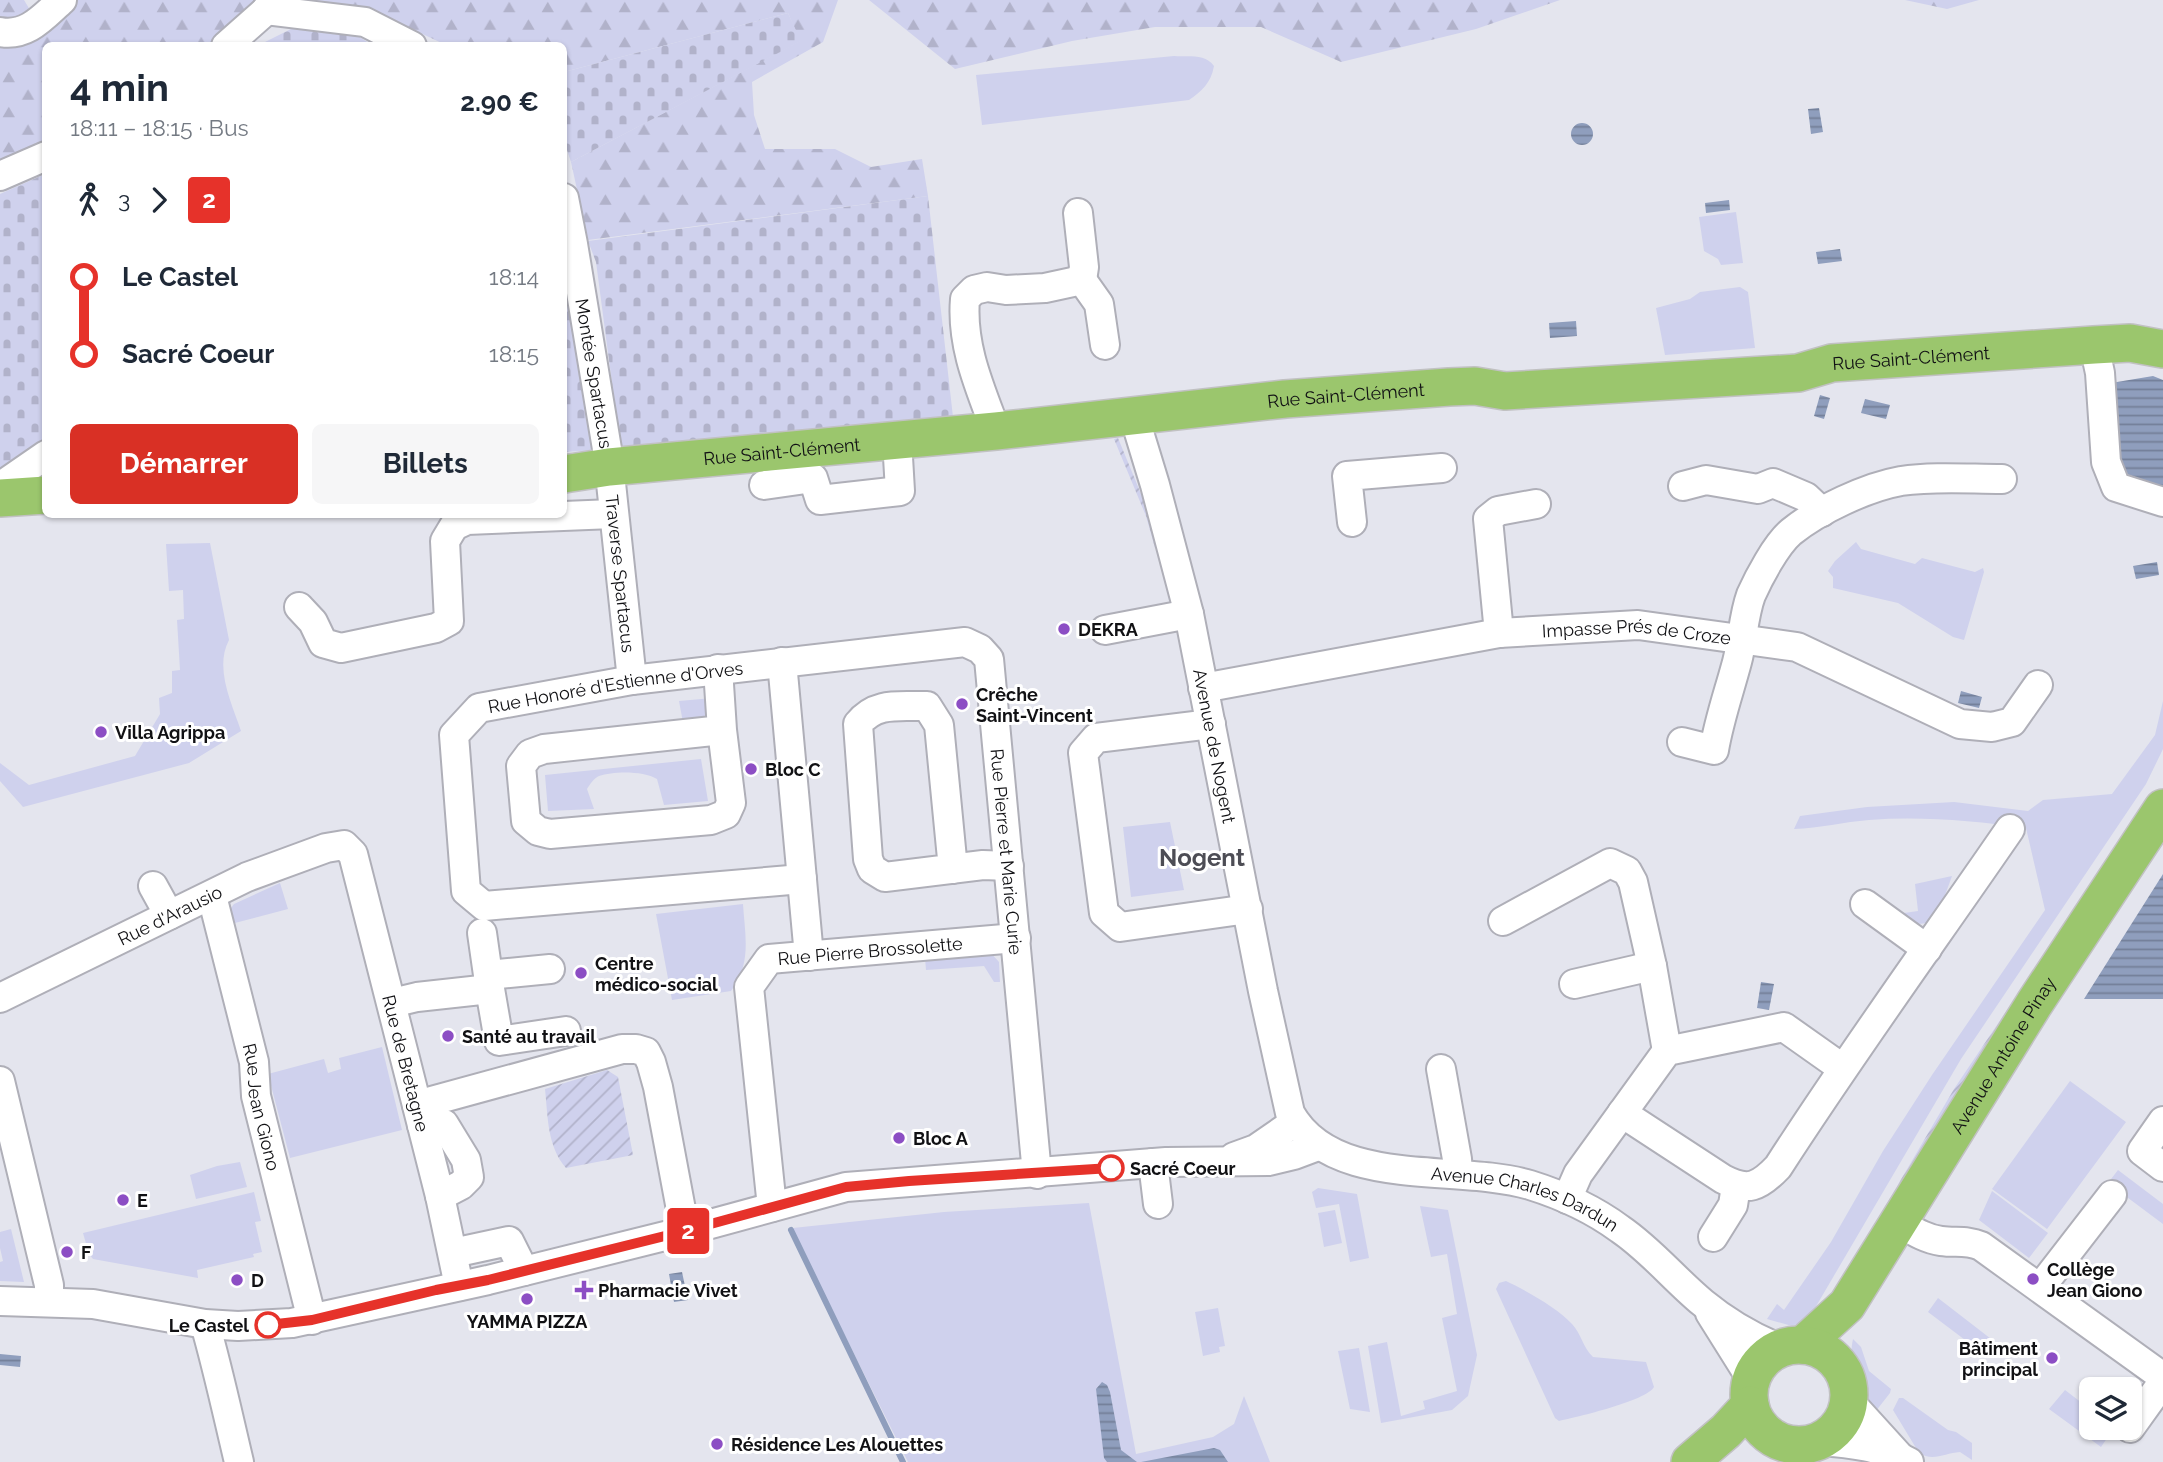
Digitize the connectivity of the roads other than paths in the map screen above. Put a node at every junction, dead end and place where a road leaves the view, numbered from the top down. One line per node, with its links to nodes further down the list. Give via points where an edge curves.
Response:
1 (62, 0): 3 (street, via 29,29 16,34)
2 (272, 5): 4 (street); 5 (street, via 365,22)
3 (0, 32)
4 (230, 42)
5 (403, 42)
6 (42, 158): 7 (street)
7 (0, 176)
8 (567, 213): 18 (street, Montée Spartacus)
9 (1078, 213): 10 (street)
10 (1082, 280): 12 (street, via 1099,304); 15 (street, via 1045,288 987,287 974,290 965,299 969,355)
11 (2152, 340): 13 (main road, Rue Saint-Clément)
12 (1105, 345)
13 (2094, 345): 14 (main road, Rue Saint-Clément, via 1832,363 1798,373 1505,391 1449,387 1285,399); 26 (street, via 2101,373 2110,474 2116,487)
14 (1126, 417): 15 (main road, Rue Saint-Clément); 34 (street, Avenue de Nogent, via 1170,541)
15 (996, 431): 16 (main road, Rue Saint-Clément)
16 (897, 440): 18 (main road, Rue Saint-Clément); 22 (street, via 900,491 820,500 813,478)
17 (42, 457): 24 (street)
18 (609, 467): 20 (main road, Rue Saint-Clément); 29 (street, Traverse Spartacus)
19 (1442, 468): 32 (street, via 1347,476)
20 (567, 474)
21 (2002, 479): 28 (street, via 1901,481 1873,488)
22 (764, 485)
23 (1684, 486): 28 (street, via 1706,480 1758,489 1773,483 1806,497)
24 (1, 492): 25 (main road)
25 (42, 495)
26 (2163, 502)
27 (1536, 504): 36 (street, via 1498,511 1488,519)
28 (1822, 512): 37 (street, via 1789,534 1767,565 1751,596)
29 (613, 514): 30 (street); 40 (street, Traverse Spartacus)
30 (567, 516)
31 (516, 518): 33 (street, via 467,520 454,526 445,541 449,621 436,628 341,648 323,643)
32 (1352, 522)
33 (299, 607)
34 (1189, 614): 35 (street); 42 (street, Avenue de Nogent)
35 (1105, 630)
36 (1499, 633): 37 (street, Impasse Prés de Croze, via 1638,625); 42 (street, Impasse Prés de Croze)
37 (1740, 638): 41 (street, Impasse Prés de Croze, via 1797,647 1945,719 1974,727 2012,722); 45 (street, via 1714,750)
38 (782, 662): 39 (street, Rue Honoré d'Estienne d'Orves); 49 (street, Rue Pierre et Marie Curie, via 965,642 980,649 989,659); 51 (street)
39 (718, 669): 40 (street, Rue Honoré d'Estienne d'Orves); 44 (street)
40 (632, 680): 51 (street, Rue Honoré d'Estienne d'Orves, via 480,708 454,735 466,891 484,906)
41 (2038, 685)
42 (1203, 688): 43 (street, Avenue de Nogent)
43 (1211, 724): 55 (street, Avenue de Nogent); 55 (street, via 1096,738 1083,753 1104,913 1120,926)
44 (722, 730): 44 (street, via 732,803 726,814 711,820 550,834 526,821 521,766 530,754)
45 (1682, 742)
46 (2163, 808): 88 (main road, Avenue Antoine Pinay)
47 (2010, 829): 60 (street)
48 (344, 845): 53 (street, Rue d'Arausio, via 247,877); 67 (street, Rue de Bretagne, via 354,854)
49 (1009, 866): 50 (street); 59 (street, Rue Pierre et Marie Curie)
50 (953, 869): 50 (street, via 885,877 872,869 858,724 867,712 927,706 939,725)
51 (802, 879): 61 (street)
52 (153, 886): 56 (street)
53 (212, 895): 56 (street, Rue d'Arausio); 99 (street, Rue Jean Giono)
54 (1865, 904): 60 (street)
55 (1248, 909): 76 (street, Avenue de Nogent)
56 (169, 915): 66 (street, Rue d'Arausio)
57 (1503, 921): 62 (street, via 1610,863 1627,871 1633,882)
58 (482, 933): 64 (street)
59 (1016, 938): 61 (street, Rue Pierre Brossolette); 82 (street, Rue Pierre et Marie Curie)
60 (1927, 949): 70 (street)
61 (809, 956): 87 (street, Rue Pierre Brossolette, via 769,959 750,986)
62 (1652, 966): 65 (street); 69 (street)
63 (550, 969): 64 (street)
64 (489, 982): 67 (street); 68 (street, via 499,1041)
65 (1574, 984)
66 (0, 998)
67 (392, 1003): 74 (street, Rue de Bretagne)
68 (566, 1031)
69 (1667, 1051): 70 (street, via 1784,1027); 73 (street)
70 (1842, 1068): 83 (street, via 1778,1167 1752,1187)
71 (1441, 1069): 81 (street)
72 (0, 1081): 96 (street, via 49,1285)
73 (1622, 1113): 83 (street); 85 (street, via 1578,1174)
74 (419, 1115): 89 (street, via 622,1049 646,1052 658,1087); 91 (street, Rue de Bretagne)
75 (2163, 1121): 80 (street, via 2142,1152)
76 (1295, 1122): 77 (street, Avenue de Nogent); 78 (street, via 1256,1149)
77 (1318, 1146): 78 (street, via 1269,1161); 81 (street, Avenue Charles Dardun, via 1358,1163)
78 (1217, 1160): 79 (street)
79 (1153, 1163): 82 (street); 86 (street)
80 (2163, 1167)
81 (1458, 1173): 85 (street, Avenue Charles Dardun, via 1523,1183)
82 (1037, 1174): 87 (street, via 846,1187)
83 (1736, 1186): 90 (street, via 1733,1205)
84 (2112, 1195): 94 (street)
85 (1567, 1199): 97 (street, Avenue Charles Dardun, via 1621,1229)
86 (1158, 1204)
87 (772, 1207): 89 (street)
88 (1898, 1222): 94 (street, via 1930,1238 1981,1246); 98 (main road, Avenue Antoine Pinay)
89 (685, 1231): 92 (street)
90 (1713, 1237)
91 (453, 1253): 92 (street, via 509,1241); 93 (street, Rue de Bretagne)
92 (524, 1271): 93 (street)
93 (459, 1286): 99 (street)
94 (2040, 1288): 102 (street)
95 (0, 1301): 96 (street)
96 (49, 1302): 100 (street, via 123,1308)
97 (1705, 1304): 101 (street, Avenue Charles Dardun, via 1749,1334); 105 (street, Avenue Charles Dardun)
98 (1847, 1305): 101 (main road, Avenue Antoine Pinay); 104 (main road, Avenue Antoine Pinay)
99 (312, 1320): 100 (street)
100 (205, 1324): 110 (street)
101 (1792, 1347): 104 (main road, via 1817,1348 1830,1356); 105 (main road, Avenue Antoine Pinay, via 1768,1356 1758,1367)
102 (2163, 1377)
103 (2163, 1382): 106 (street)
104 (1845, 1384): 108 (main road, Avenue Antoine Pinay, via 1840,1425); 109 (street)
105 (1751, 1392): 107 (main road, via 1760,1426); 111 (main road, Avenue Antoine Pinay, via 1726,1431)
106 (2142, 1411)
107 (1778, 1441): 108 (main road, via 1799,1446); 112 (main road)
108 (1820, 1441): 109 (street, via 1862,1445)
109 (1904, 1459)
110 (239, 1462)
111 (1690, 1462)
112 (1713, 1462)

